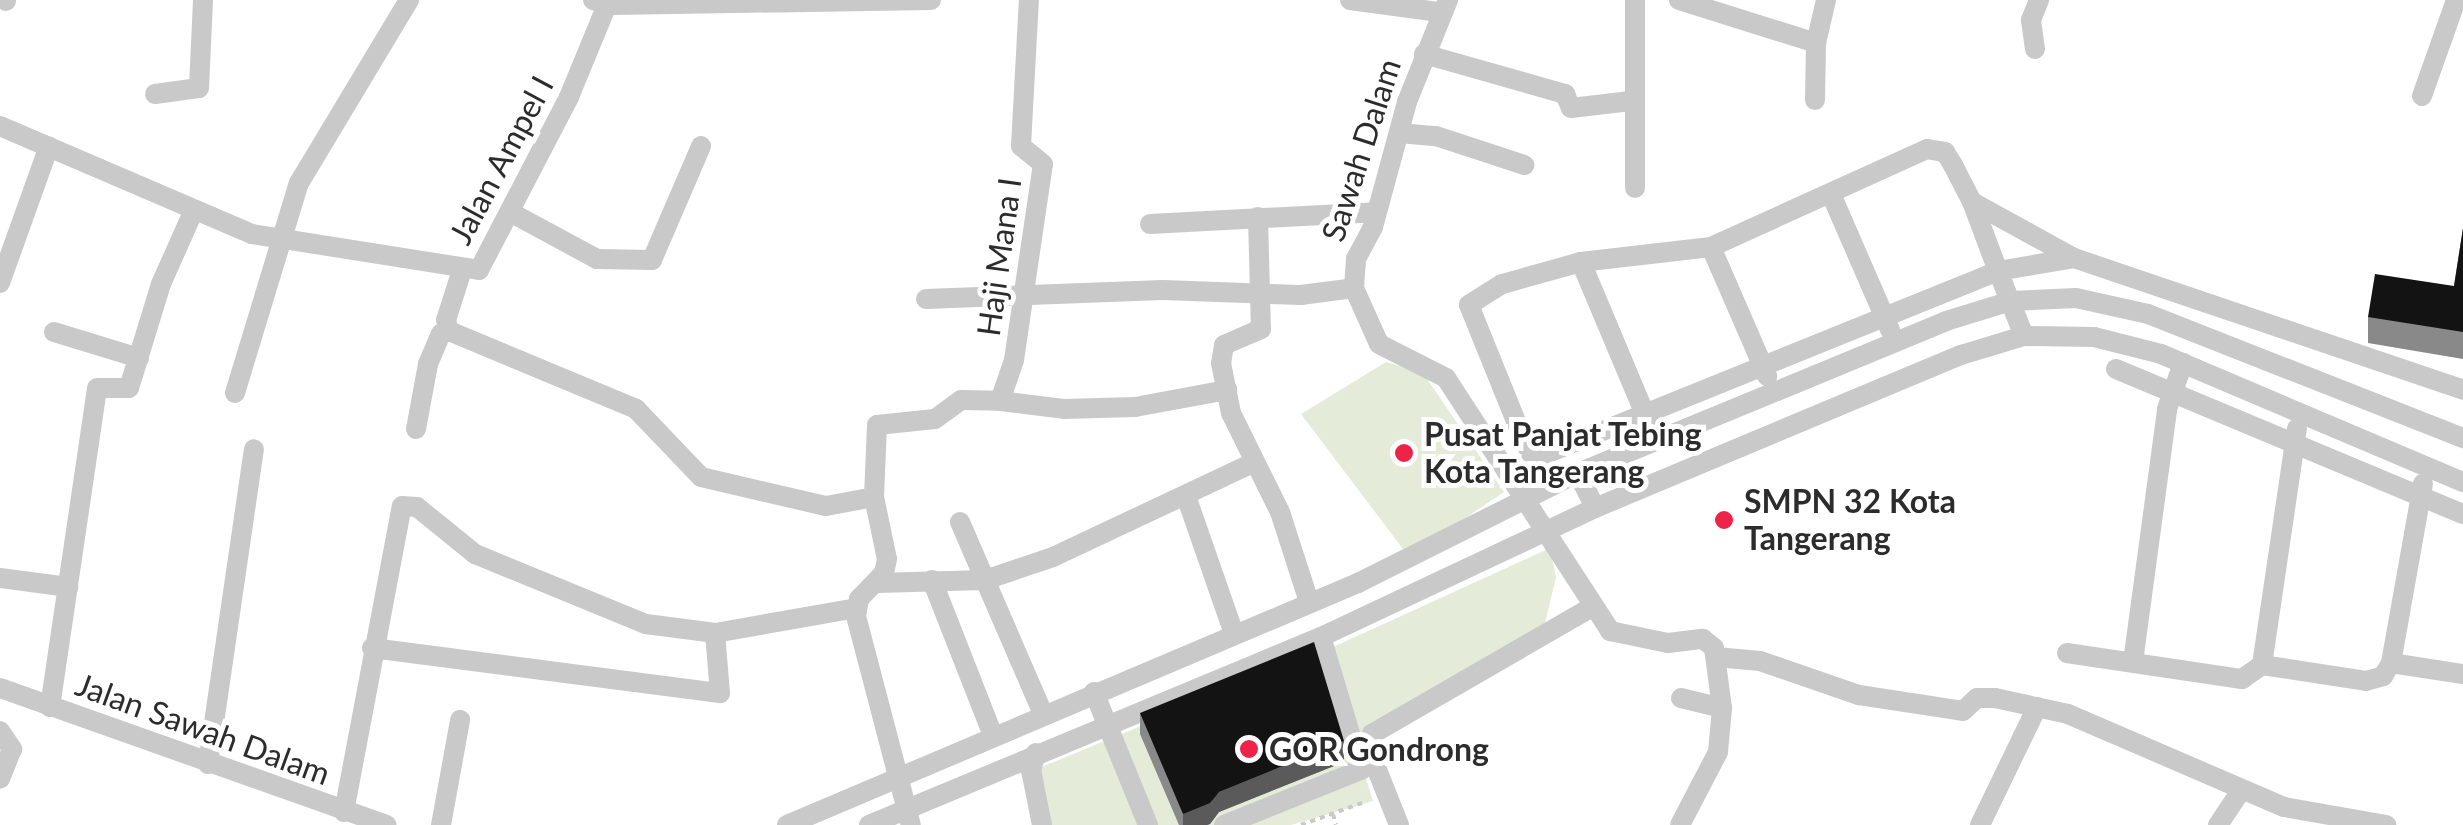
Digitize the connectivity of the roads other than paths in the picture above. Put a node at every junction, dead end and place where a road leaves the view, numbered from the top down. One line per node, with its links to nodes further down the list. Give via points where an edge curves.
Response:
1 (202, 0): 16 (street, via 199,88)
2 (409, 0): 33 (street, via 300,183)
3 (931, 0): 11 (street)
4 (1028, 0): 42 (street, Haji Mana I, via 1020,146 1043,164)
5 (1350, 0): 12 (street)
6 (1635, 0): 19 (street)
7 (1679, 0): 13 (street)
8 (1826, 0): 13 (street)
9 (2040, 0): 14 (street, via 2031,20)
10 (2456, 0): 17 (street)
11 (606, 2): 29 (street, Jalan Ampel I, via 570,97)
12 (1444, 6): 15 (street, Sawah Dalam)
13 (1816, 42): 18 (street)
14 (2035, 49)
15 (1424, 54): 19 (street, via 1565,94 1571,108); 21 (street, Sawah Dalam)
16 (156, 94)
17 (2422, 96)
18 (1815, 100)
19 (1631, 101): 25 (street)
20 (0, 126): 22 (street, Jalan Ampel I)
21 (1398, 133): 24 (street, via 1456,141); 30 (street, Sawah Dalam)
22 (49, 146): 28 (street, Jalan Ampel I); 39 (street)
23 (701, 146): 29 (street, via 652,260 597,259)
24 (1524, 165)
25 (1635, 188)
26 (1831, 194): 27 (street, via 1927,149 1945,152); 34 (street); 44 (street)
27 (1972, 202): 35 (street); 38 (street)
28 (194, 210): 33 (street, Jalan Ampel I); 49 (street)
29 (510, 212): 37 (street, Jalan Ampel I, via 483,266)
30 (1376, 212): 31 (street); 40 (street, Sawah Dalam, via 1356,259)
31 (1258, 217): 32 (street); 41 (street)
32 (1150, 224)
33 (281, 240): 37 (street, Jalan Ampel I, via 362,247); 55 (street)
34 (1711, 247): 36 (street); 51 (street)
35 (2074, 258): 38 (street); 54 (street)
36 (1581, 262): 59 (street); 59 (street, via 1478,296 1469,317 1530,452 1556,450)
37 (462, 270): 46 (street, via 446,320)
38 (1998, 271): 44 (street); 45 (street)
39 (0, 283)
40 (1354, 288): 41 (street); 74 (street, Sawah Dalam, via 1379,344 1446,378)
41 (1255, 293): 42 (street); 53 (street, via 1258,334 1222,350)
42 (1028, 294): 43 (street); 58 (street, Haji Mana I)
43 (926, 299)
44 (1885, 317): 48 (street); 51 (street)
45 (2018, 318): 48 (street); 50 (street); 62 (street, via 2076,298 2148,314); 75 (street, via 1961,355)
46 (450, 330): 61 (street, via 441,334 428,364); 73 (street, via 636,409 701,477 826,506)
47 (54, 332): 49 (street)
48 (1895, 341): 56 (street)
49 (139, 358): 85 (street, via 129,388 97,388)
50 (2183, 363): 57 (street); 60 (street)
51 (1763, 366): 56 (street); 59 (street)
52 (2116, 369): 57 (street)
53 (1227, 390): 58 (street, via 1135,406 1064,409); 67 (street)
54 (2463, 390)
55 (236, 392)
56 (1773, 392): 65 (street)
57 (2172, 392): 63 (street); 95 (street)
58 (1000, 400): 73 (street, via 962,400 935,420 877,425)
59 (1645, 414): 65 (street)
60 (2302, 415): 62 (street); 63 (street)
61 (416, 429)
62 (2390, 431): 64 (street); 68 (street)
63 (2293, 438): 71 (street); 97 (street)
64 (2461, 439)
65 (1656, 440): 69 (street)
66 (254, 448): 110 (street)
67 (1255, 462): 72 (street); 86 (street)
68 (2430, 469): 70 (street); 71 (street)
69 (1579, 476): 74 (street); 75 (street)
70 (2463, 482)
71 (2418, 495): 76 (street); 96 (street)
72 (1186, 496): 83 (street); 89 (street)
73 (874, 497): 84 (street, via 887,559)
74 (1527, 501): 78 (street, Sawah Dalam); 79 (street)
75 (1594, 505): 78 (street)
76 (2463, 514)
77 (960, 522): 83 (street)
78 (1545, 527): 80 (street); 87 (street, Sawah Dalam)
79 (1442, 540): 80 (street); 86 (street)
80 (1459, 575): 91 (street)
81 (0, 578): 85 (street)
82 (932, 580): 83 (street); 84 (street); 108 (street)
83 (985, 580): 105 (street)
84 (877, 583): 88 (street)
85 (68, 587): 101 (street)
86 (1309, 602): 89 (street)
87 (1594, 606): 94 (street, Sawah Dalam, via 1616,635 1668,643 1703,639); 123 (street, via 1372,734 1368,747)
88 (857, 608): 90 (street); 113 (street)
89 (1233, 631): 104 (street)
90 (715, 633): 92 (street, via 720,693); 92 (street, via 608,612 475,554 408,504 402,506)
91 (1321, 637): 104 (street); 122 (street, via 1361,770)
92 (372, 648): 114 (street)
93 (2067, 653): 95 (street)
94 (1716, 657): 102 (street, via 1760,662 1859,695 1963,711 1977,698); 103 (street)
95 (2133, 662): 97 (street, via 2242,679)
96 (2391, 663): 97 (street, via 2384,676 2366,681); 98 (street)
97 (2262, 664)
98 (2463, 674)
99 (0, 688): 101 (street, Jalan Sawah Dalam)
100 (1681, 698): 103 (street)
101 (50, 707): 110 (street, Jalan Sawah Dalam)
102 (2037, 707): 112 (street, via 2100,725); 125 (street)
103 (1722, 708): 124 (street, via 1718,752)
104 (1102, 712): 105 (street); 109 (street); 121 (street)
105 (1043, 714): 108 (street)
106 (460, 720): 117 (street)
107 (0, 731): 111 (street, via 12,749)
108 (993, 736): 113 (street)
109 (1036, 753): 113 (street); 120 (street, via 1031,770)
110 (208, 764): 114 (street, Jalan Sawah Dalam)
111 (0, 779)
112 (2242, 790): 115 (street); 126 (street)
113 (903, 799): 118 (street); 119 (street)
114 (344, 812): 116 (street, Jalan Sawah Dalam)
115 (2346, 820): 127 (street)
116 (386, 825)
117 (441, 825)
118 (788, 825)
119 (869, 825)
120 (1042, 825)
121 (1148, 825)
122 (1224, 825)
123 (1399, 825)
124 (1680, 825)
125 (1980, 825)
126 (2218, 825)
127 (2386, 825)

